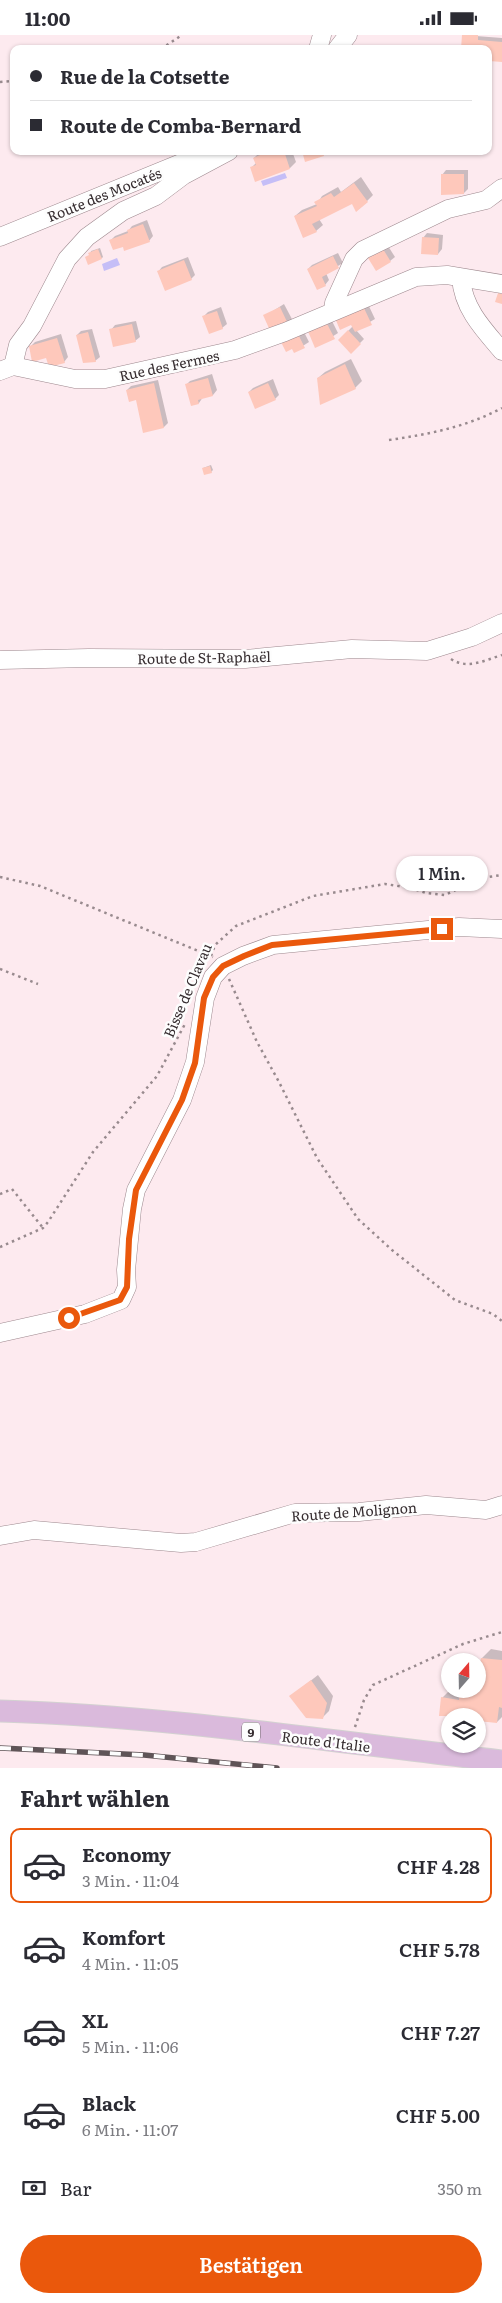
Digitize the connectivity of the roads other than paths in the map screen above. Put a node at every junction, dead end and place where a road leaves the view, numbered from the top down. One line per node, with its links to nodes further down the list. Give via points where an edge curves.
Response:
1 (348, 35): 2 (street)
2 (340, 45)
3 (198, 155): 6 (street, Route des Mocatés)
4 (222, 155): 11 (street, via 184,175 156,196 123,211 87,237 67,259)
5 (502, 188): 9 (street, via 486,200 448,209 363,250 354,259)
6 (0, 237)
7 (461, 278): 8 (street, Rue des Fermes); 9 (street, Rue des Fermes, via 416,277); 10 (street, via 466,303)
8 (502, 285)
9 (333, 311): 11 (street, Rue des Fermes, via 235,350 104,379 75,379)
10 (502, 351)
11 (7, 368)
12 (502, 623): 13 (street, Route de St-Raphaël, via 437,649 415,651 352,649 245,659)
13 (0, 660)
14 (502, 929): 15 (street, via 459,927 272,945 244,956 214,961 213,977 204,998 195,1063 182,1100 136,1190 126,1270 127,1287 120,1300 85,1314)
15 (0, 1333)
16 (502, 1505): 17 (street, Route de Molignon, via 486,1510 426,1505 359,1512 296,1513 196,1542 181,1543 34,1530)
17 (0, 1536)
18 (0, 1711): 19 (main road, Route d'Italie / 9, via 196,1726)
19 (502, 1761)

